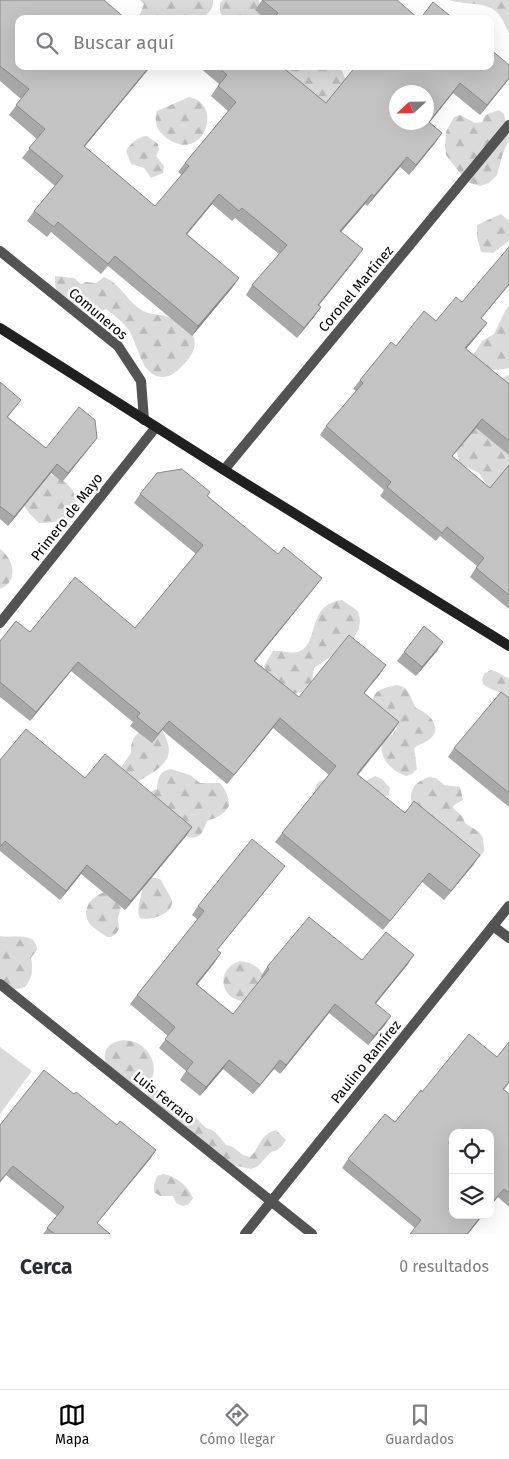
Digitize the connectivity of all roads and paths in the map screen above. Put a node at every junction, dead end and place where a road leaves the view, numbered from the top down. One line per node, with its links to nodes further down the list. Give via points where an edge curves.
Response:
1 (509, 125): 6 (street, Coronel Martínez)
2 (0, 251): 4 (street, Comuneros, via 118,346 141,381)
3 (0, 328): 4 (main road)
4 (144, 420): 5 (main road)
5 (156, 427): 6 (main road); 7 (street, Primero de Mayo)
6 (224, 470): 8 (main road)
7 (0, 623)
8 (509, 646)
9 (509, 906): 10 (street, Paulino Ramírez)
10 (493, 926): 11 (street); 13 (street, Paulino Ramírez)
11 (509, 938)
12 (0, 984): 13 (street, Luis Ferraro)
13 (271, 1202): 14 (street, Paulino Ramírez); 15 (street, Luis Ferraro)
14 (245, 1234)
15 (312, 1234)

